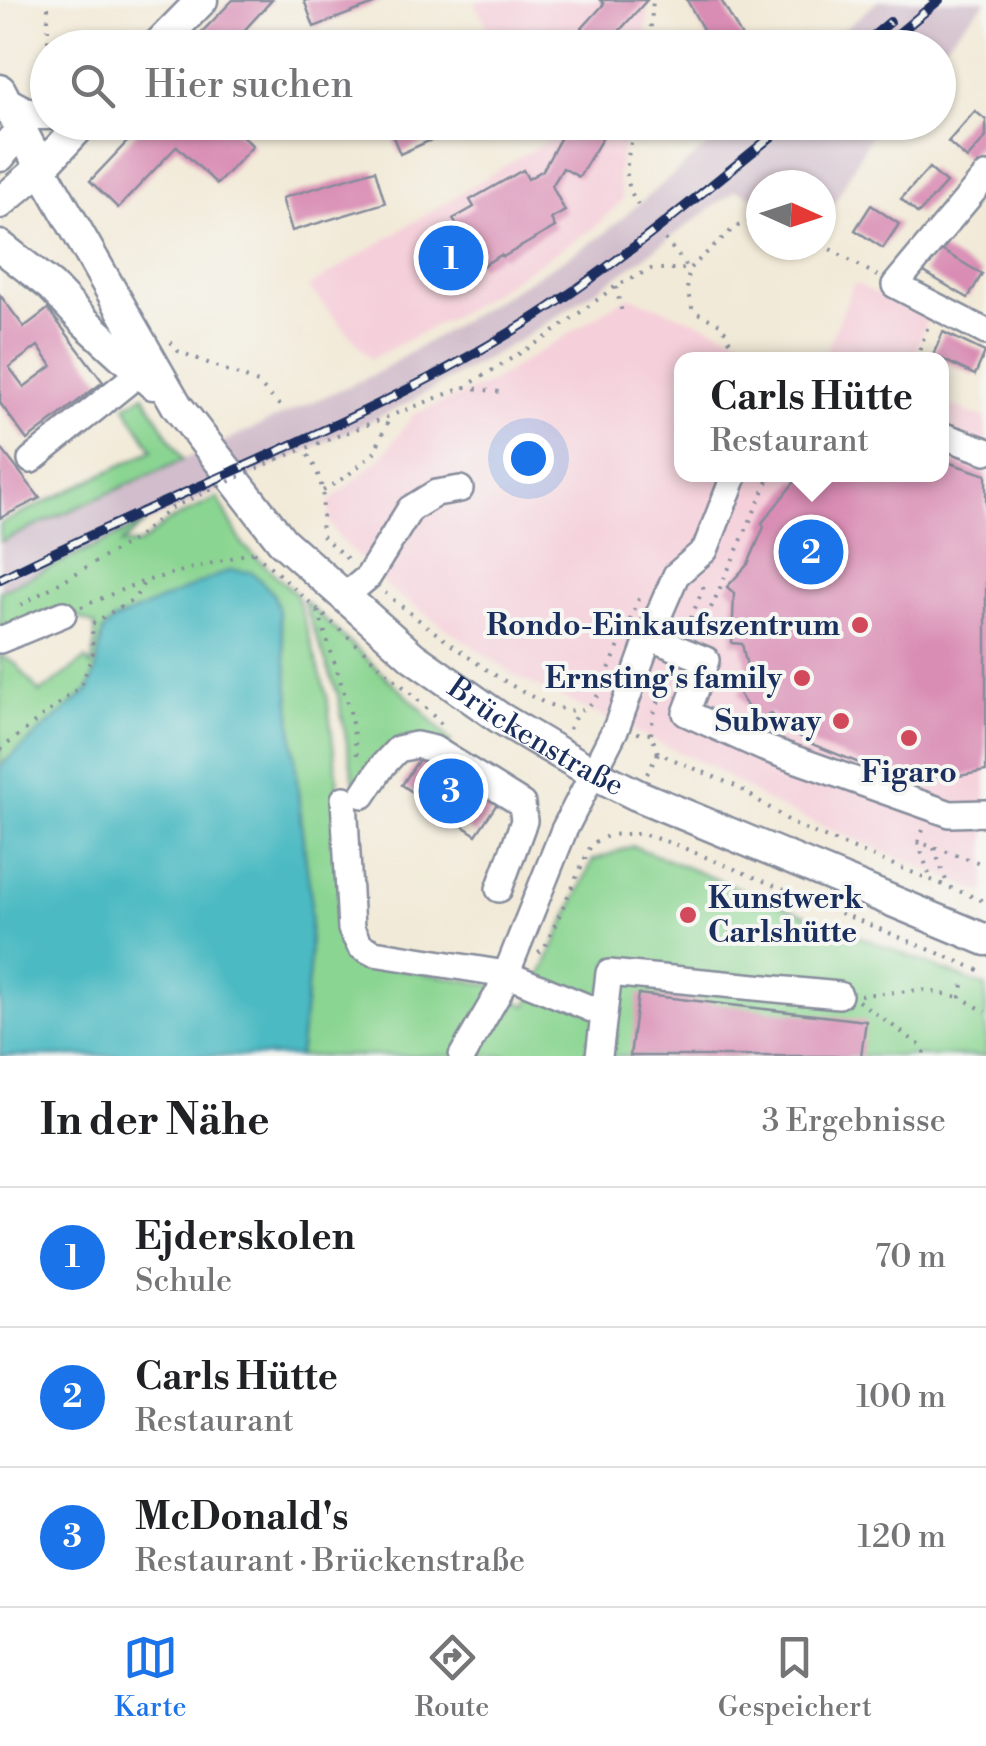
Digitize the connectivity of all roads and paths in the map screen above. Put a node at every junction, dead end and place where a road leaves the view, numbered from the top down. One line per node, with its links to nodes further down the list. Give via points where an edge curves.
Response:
1 (48, 0): 4 (path)
2 (202, 0): 5 (main road)
3 (653, 0): 6 (path)
4 (48, 30)
5 (173, 30)
6 (650, 30)
7 (3, 97): 8 (main road); 11 (main road, Brückenstraße); 13 (main road)
8 (30, 114)
9 (67, 140): 11 (main road)
10 (632, 140): 14 (path, via 625,176)
11 (37, 171): 13 (main road); 33 (main road, Brückenstraße)
12 (986, 176): 21 (street)
13 (2, 177)
14 (640, 209)
15 (746, 223): 20 (path)
16 (665, 240): 20 (path)
17 (0, 246): 22 (main road, Brückenstraße)
18 (836, 252): 21 (path)
19 (0, 266): 22 (main road)
20 (689, 269): 23 (path, via 651,269); 28 (path, via 693,311 722,325)
21 (895, 285): 24 (street)
22 (51, 286): 30 (main road, Brückenstraße)
23 (616, 286): 25 (path); 31 (path)
24 (936, 308): 26 (street); 29 (path)
25 (623, 317)
26 (986, 332)
27 (166, 336): 34 (path, via 178,351 258,383)
28 (734, 352)
29 (919, 352)
30 (140, 372): 33 (main road, Brückenstraße); 39 (street)
31 (464, 387): 32 (path); 35 (path)
32 (506, 393)
33 (177, 406): 48 (main road, Brückenstraße)
34 (283, 409)
35 (389, 418): 43 (path, via 374,453); 49 (path, bridge, via 171,508 136,538)
36 (949, 438): 37 (street)
37 (986, 450)
38 (308, 454): 43 (path)
39 (31, 460)
40 (732, 482): 51 (street, via 704,550 676,575)
41 (767, 482): 44 (path, via 702,628 686,633)
42 (460, 489): 45 (street, via 436,493 410,509)
43 (324, 491): 45 (path, via 322,535)
44 (709, 573)
45 (368, 578): 48 (street); 54 (path, via 513,686 552,705)
46 (146, 581): 48 (path, via 254,552); 50 (path); 58 (path, via 135,598 92,624 93,653 81,686)
47 (647, 581): 54 (path)
48 (331, 603): 56 (path); 59 (main road, Brückenstraße); 60 (path, via 318,614 350,712)
49 (10, 612)
50 (63, 614): 52 (street)
51 (649, 637): 53 (street); 55 (street)
52 (0, 640)
53 (678, 649): 57 (path); 61 (street, via 706,660 686,714)
54 (588, 707): 55 (path)
55 (617, 726): 57 (path); 59 (street)
56 (444, 728)
57 (650, 734): 67 (path, via 658,752 738,786 796,826)
58 (0, 750)
59 (593, 773): 71 (main road, Brückenstraße); 73 (street)
60 (353, 797): 69 (street, via 398,748 416,745 434,749 522,804 524,821); 73 (street, via 351,929 360,946)
61 (931, 807): 62 (street, via 950,814); 63 (path)
62 (986, 812)
63 (918, 842): 65 (path); 67 (path)
64 (592, 843): 72 (path, via 610,834 642,834 674,844)
65 (934, 848): 66 (path); 68 (path)
66 (986, 866)
67 (932, 880): 68 (path)
68 (948, 886): 70 (path)
69 (500, 889)
70 (986, 902)
71 (986, 940)
72 (986, 973)
73 (502, 982): 78 (street); 79 (street)
74 (964, 985): 76 (path)
75 (839, 995): 78 (street, via 609,973)
76 (960, 997): 77 (path); 81 (path, via 922,990 850,996 924,1048)
77 (986, 1012)
78 (604, 1014): 80 (street)
79 (462, 1056)
80 (600, 1056)
81 (925, 1056)

